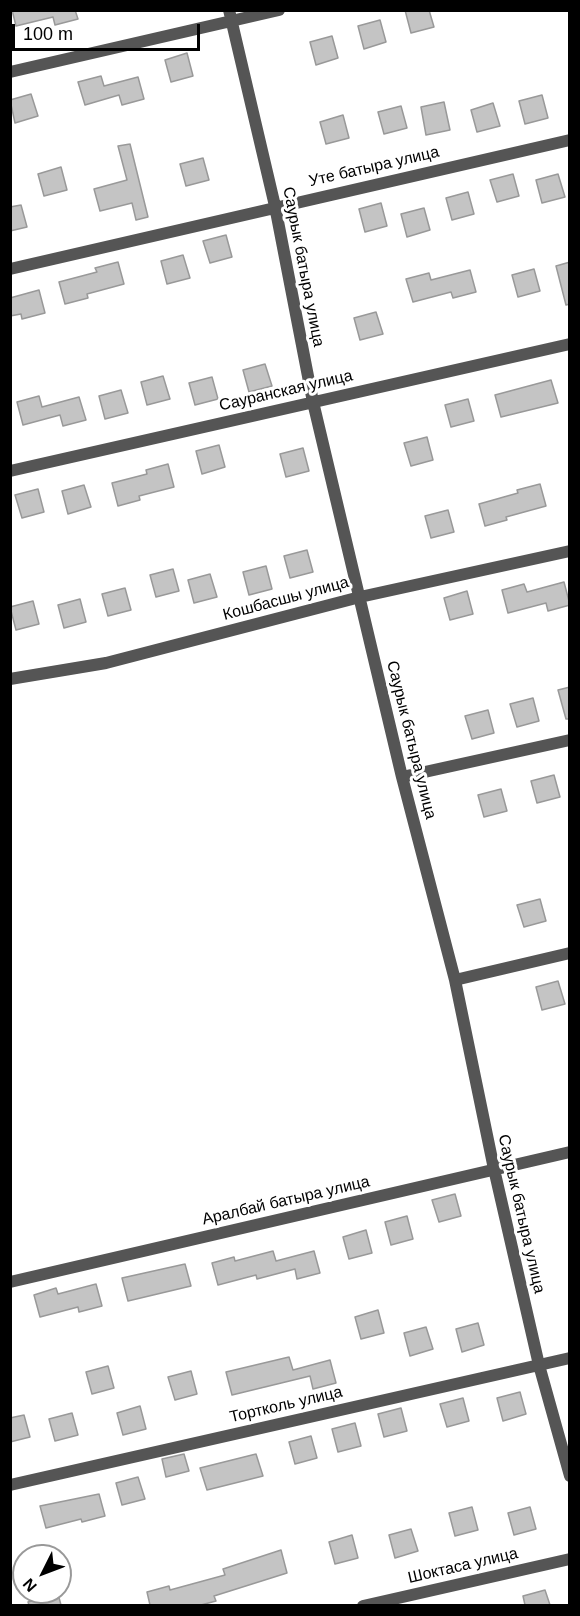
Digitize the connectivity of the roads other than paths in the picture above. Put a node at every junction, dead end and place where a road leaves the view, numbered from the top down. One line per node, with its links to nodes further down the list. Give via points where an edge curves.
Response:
1 (279, 10): 2 (street)
2 (230, 16): 3 (street); 5 (street, Саурык батыра улица)
3 (10, 72)
4 (570, 140): 5 (street, Уте батыра улица)
5 (275, 206): 6 (street, Уте батыра улица); 8 (street, Саурык батыра улица)
6 (10, 268)
7 (570, 344): 8 (street, Сауранская улица)
8 (313, 402): 9 (street, Сауранская улица); 11 (street, Саурык батыра улица)
9 (10, 471)
10 (570, 551): 11 (street, Кошбасшы улица)
11 (360, 597): 12 (street, Кошбасшы улица, via 106,663); 14 (street, Саурык батыра улица)
12 (10, 679)
13 (570, 740): 14 (street)
14 (402, 777): 16 (street, Саурык батыра улица)
15 (570, 953): 16 (street)
16 (455, 980): 18 (street, Саурык батыра улица)
17 (570, 1152): 18 (street, Аралбай батыра улица)
18 (494, 1169): 19 (street, Аралбай батыра улица); 21 (street, Саурык батыра улица)
19 (10, 1282)
20 (570, 1358): 21 (street, Тортколь улица)
21 (539, 1365): 22 (street, Саурык батыра улица); 23 (street, Тортколь улица)
22 (570, 1476)
23 (10, 1485)
24 (570, 1559): 25 (street, Шоктаса улица)
25 (363, 1605)

